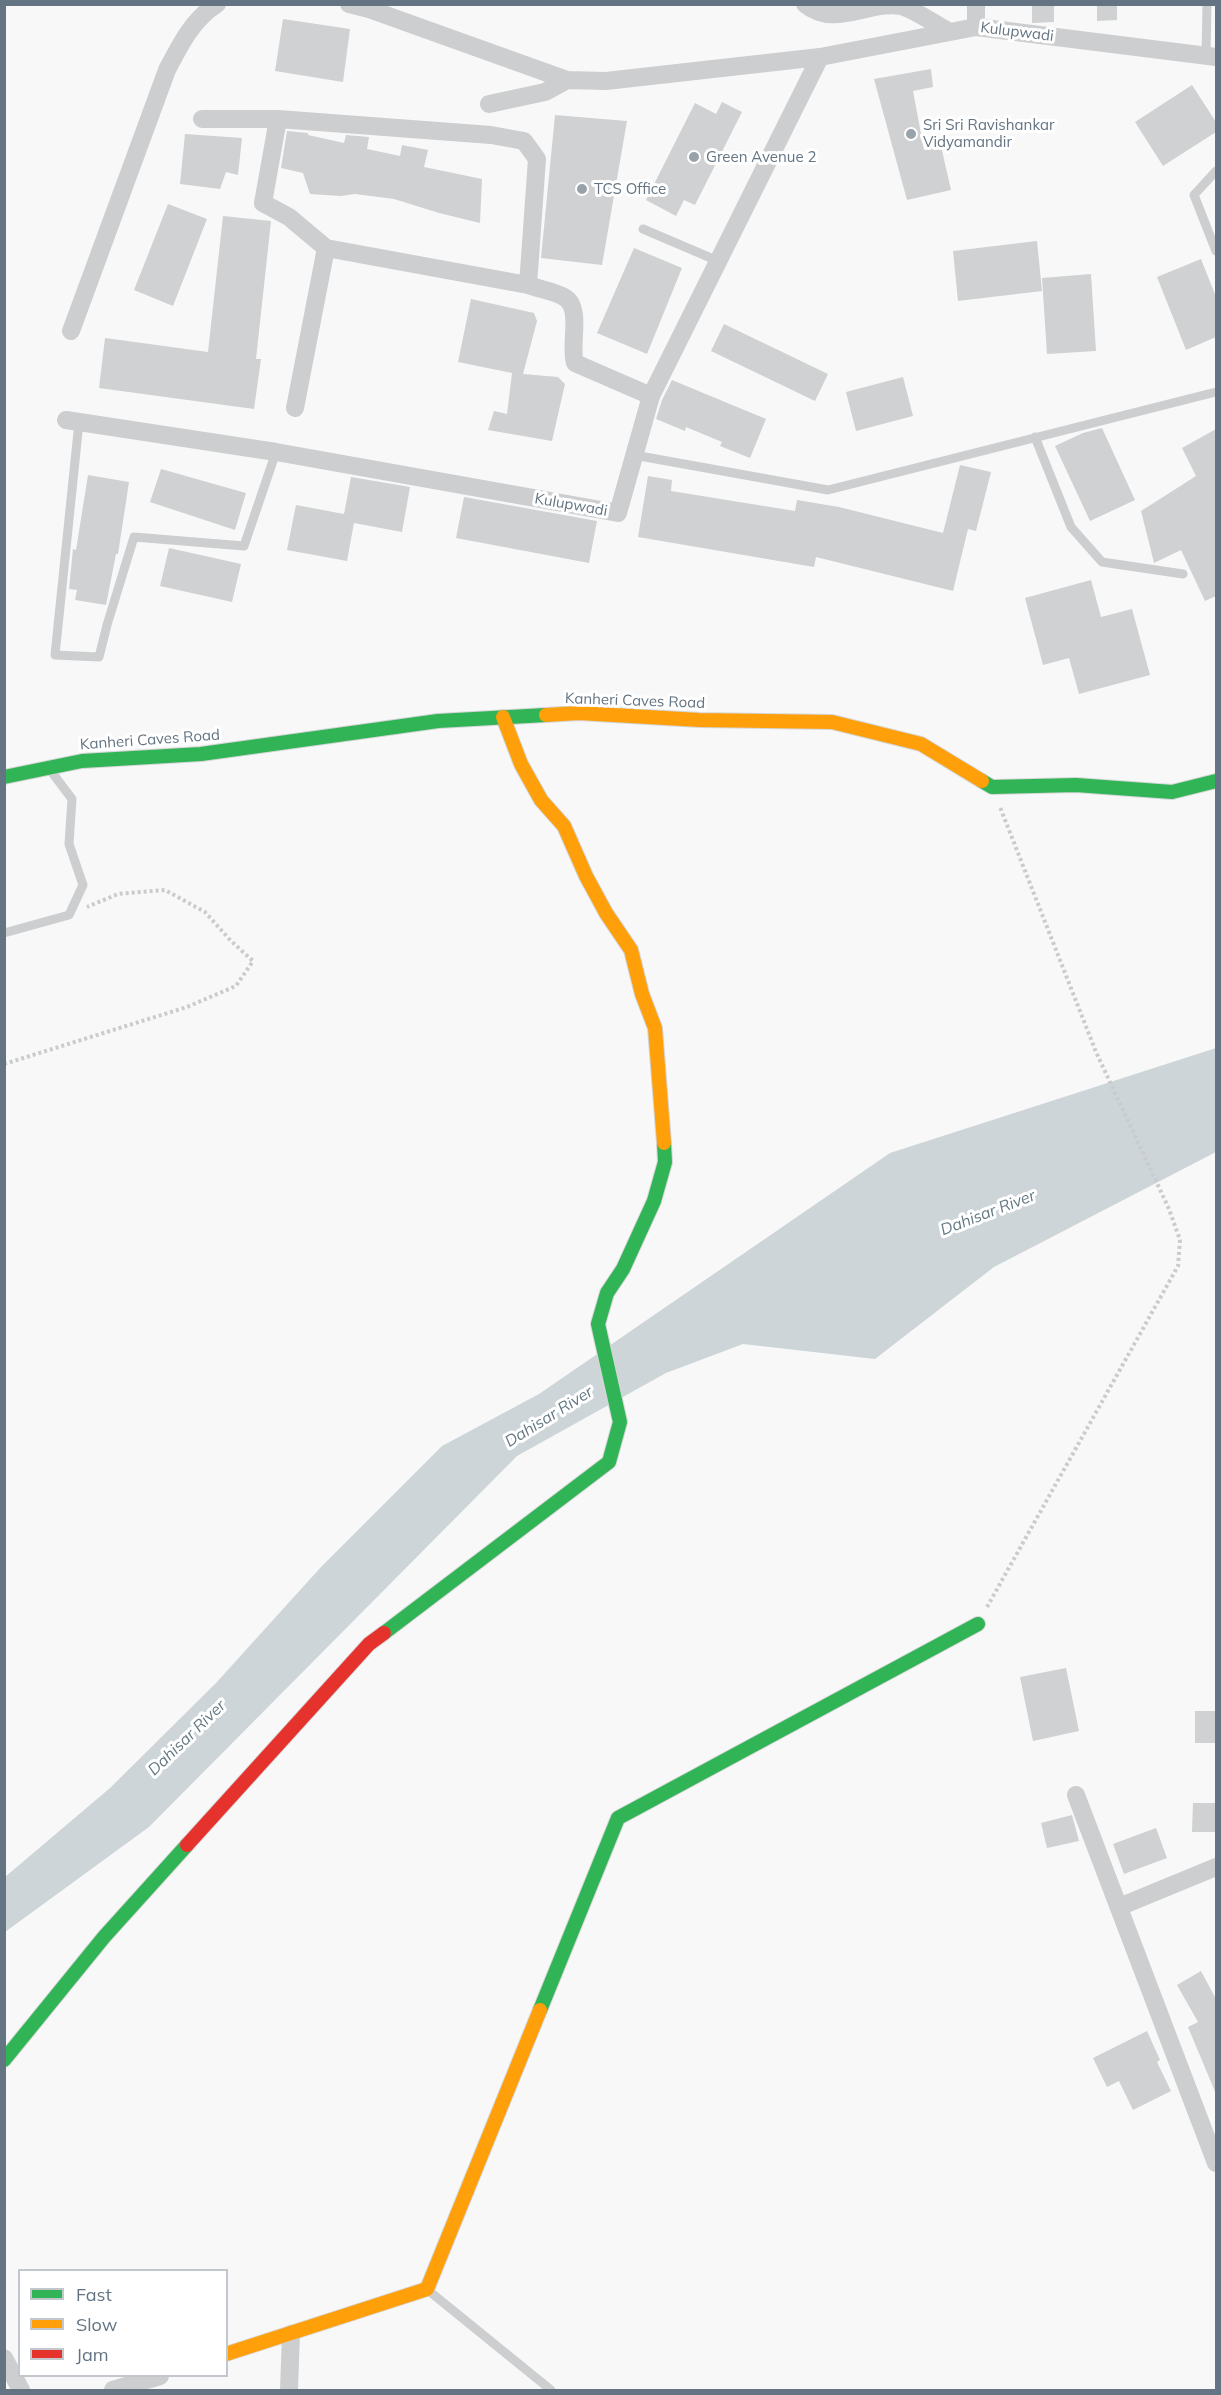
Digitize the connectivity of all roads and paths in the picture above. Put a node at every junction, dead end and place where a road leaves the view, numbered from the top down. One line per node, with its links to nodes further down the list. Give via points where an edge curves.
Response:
1 (217, 4): 22 (street, via 204,12 184,37 167,70)
2 (349, 4): 12 (street)
3 (805, 4): 7 (street, via 814,12)
4 (976, 4): 8 (street)
5 (1207, 4): 10 (lane)
6 (884, 5): 7 (street); 9 (street, via 901,6)
7 (831, 9)
8 (976, 27): 9 (street, Kulupwadi); 10 (street, Kulupwadi)
9 (948, 31): 11 (street, Kulupwadi)
10 (1211, 56)
11 (820, 57): 12 (street, Kulupwadi, via 606,81); 20 (street, Kulupwadi)
12 (567, 80): 13 (street, Kulupwadi, via 545,92)
13 (489, 104)
14 (278, 119): 15 (street); 18 (street, via 263,203 289,217); 21 (street, via 491,135 524,141 537,159)
15 (202, 120)
16 (1216, 171): 19 (lane, via 1194,195)
17 (643, 229): 20 (lane)
18 (326, 248): 21 (street); 25 (street)
19 (1216, 251)
20 (718, 261): 24 (street, Kulupwadi)
21 (528, 285): 24 (street, via 565,297 573,305 575,363)
22 (71, 331)
23 (1216, 392): 27 (lane)
24 (651, 396): 29 (street, Kulupwadi)
25 (295, 408)
26 (73, 421): 28 (street, Kulupwadi); 28 (lane, via 55,655 99,657 134,537 244,546)
27 (1035, 437): 29 (lane, via 828,490); 30 (lane, via 1071,527 1102,561)
28 (276, 452): 29 (street, Kulupwadi, via 618,513)
29 (634, 455)
30 (1183, 574)
31 (503, 717): 32 (street, Kanheri Caves Road, via 438,721 201,754 82,761); 35 (street, Kanheri Caves Road, via 579,713 832,722 921,744); 43 (street, via 521,764 541,800 564,826 586,876 631,950 655,1028 665,1162 654,1201 623,1269 606,1293 598,1324 620,1422 609,1462 369,1644 104,1937)
32 (47, 767): 33 (street, Kanheri Caves Road); 36 (lane, via 72,799 69,844 83,885)
33 (4, 777)
34 (1216, 781): 35 (street, via 1172,792 1076,785)
35 (992, 787): 39 (path, via 1096,1052 1180,1240 1178,1266)
36 (69, 915): 37 (lane); 38 (path, via 118,894 165,890 205,912 254,961 236,986 187,1007)
37 (4, 933)
38 (4, 1064)
39 (978, 1624): 45 (street, via 618,1818)
40 (1076, 1795): 42 (street)
41 (1216, 1867): 42 (street)
42 (1119, 1906): 44 (street)
43 (4, 2060)
44 (1216, 2163)
45 (427, 2289): 46 (street); 53 (lane)
46 (291, 2334): 47 (street); 52 (street)
47 (228, 2353)
48 (4, 2358): 50 (street)
49 (156, 2377): 51 (street)
50 (21, 2391)
51 (112, 2391)
52 (289, 2391)
53 (551, 2391)

